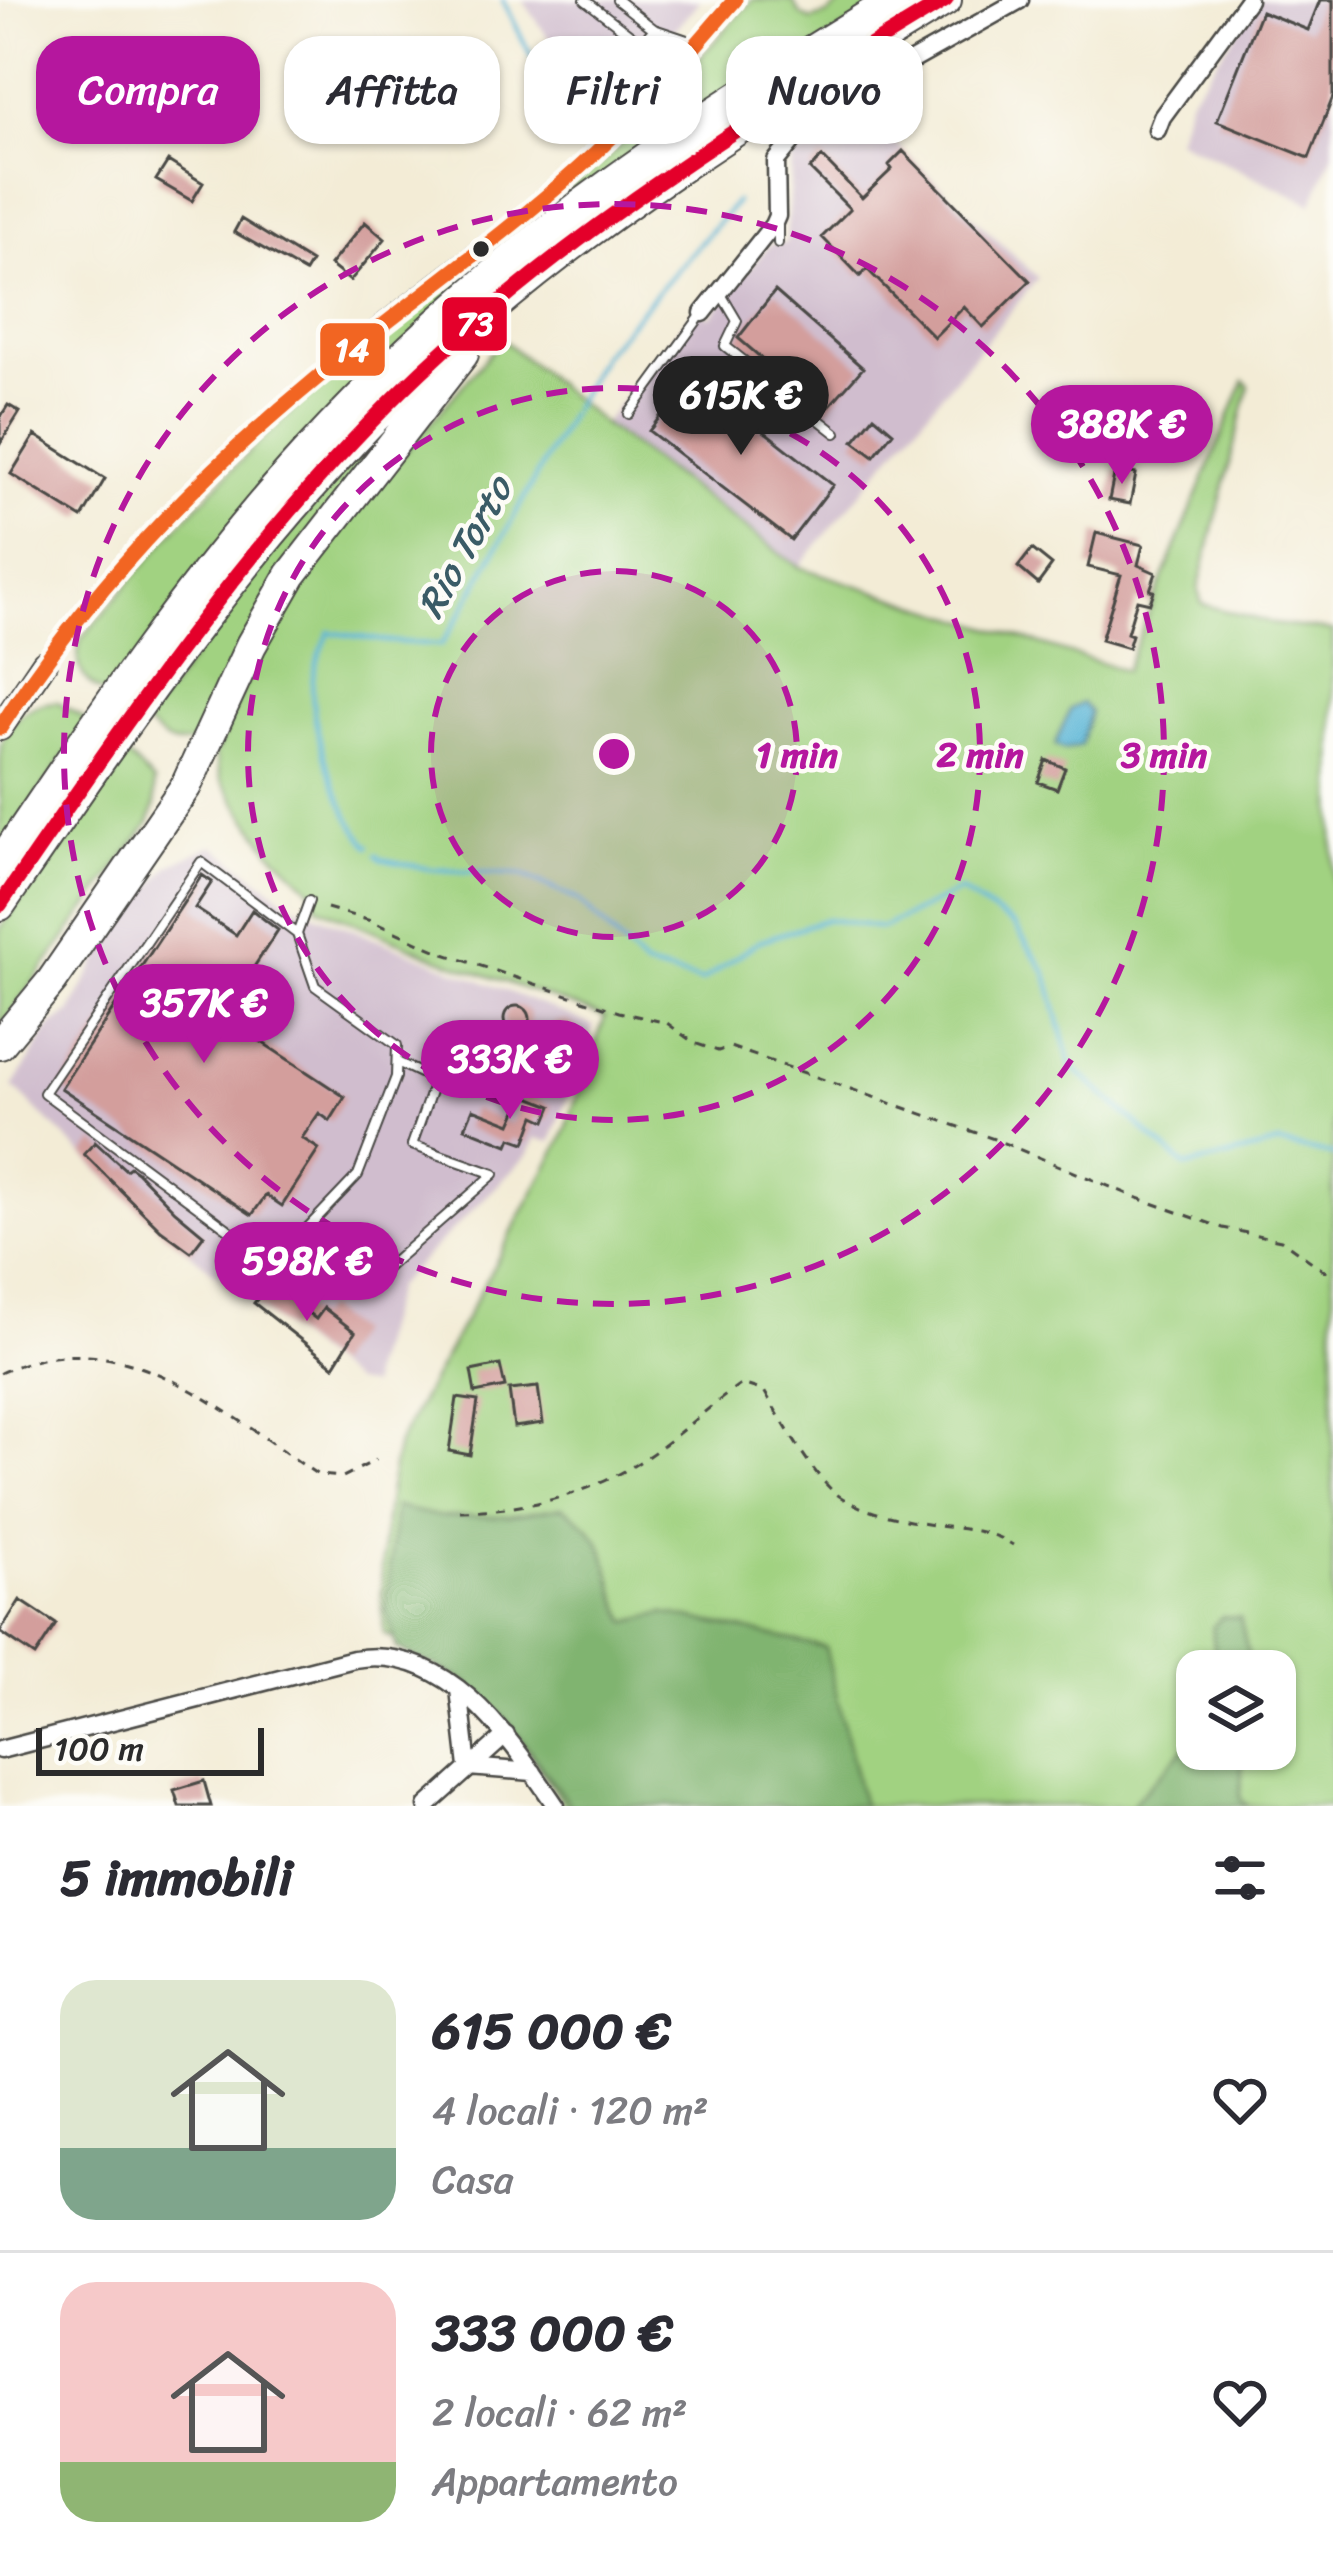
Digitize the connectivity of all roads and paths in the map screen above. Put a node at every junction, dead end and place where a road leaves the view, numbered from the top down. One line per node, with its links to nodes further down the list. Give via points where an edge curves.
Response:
1 (585, 0): 8 (lane, via 641,43)
2 (617, 0): 8 (lane)
3 (735, 0): 10 (street)
4 (895, 0): 12 (highway)
5 (946, 0): 12 (highway)
6 (1020, 0): 11 (street)
7 (1248, 0): 13 (street)
8 (654, 29): 9 (lane)
9 (676, 36)
10 (702, 37)
11 (923, 55)
12 (715, 129): 16 (highway)
13 (1157, 130)
14 (603, 144): 25 (street, via 240,446)
15 (790, 144): 17 (street, via 776,161)
16 (676, 155): 19 (highway); 24 (highway, via 611,183 470,296)
17 (780, 223): 18 (lane); 20 (street)
18 (778, 243)
19 (510, 294): 24 (highway); 33 (highway, via 291,575 186,785)
20 (721, 294): 21 (street); 23 (lane, via 737,321 725,346)
21 (703, 313): 22 (lane)
22 (628, 414)
23 (836, 433)
24 (315, 463): 27 (highway, via 243,566)
25 (44, 664): 26 (street)
26 (0, 728)
27 (96, 743): 28 (highway); 30 (highway)
28 (0, 864)
29 (309, 901): 32 (lane)
30 (0, 905)
31 (327, 908): 36 (path, via 667,1023 718,1052 730,1047 994,1138 1201,1221 1281,1240)
32 (296, 934): 34 (lane, via 315,986 397,1045); 35 (lane, via 201,862 44,1093)
33 (0, 1044)
34 (397, 1062): 35 (lane, via 358,1174); 35 (lane, via 435,1080 412,1145 494,1174 383,1271)
35 (274, 1262)
36 (1333, 1276)
37 (0, 1372): 38 (path, via 60,1354 122,1359 180,1383 318,1475 343,1477)
38 (376, 1460)
39 (460, 1510): 40 (path, via 531,1506 597,1484 742,1384 764,1391 834,1492 932,1525 991,1531)
40 (1013, 1545)
41 (459, 1689): 42 (street); 43 (street, via 404,1660 363,1658); 44 (street)
42 (506, 1735): 44 (street); 45 (street)
43 (0, 1750)
44 (468, 1767): 45 (street); 46 (street)
45 (532, 1772): 47 (street)
46 (427, 1806)
47 (556, 1806)

